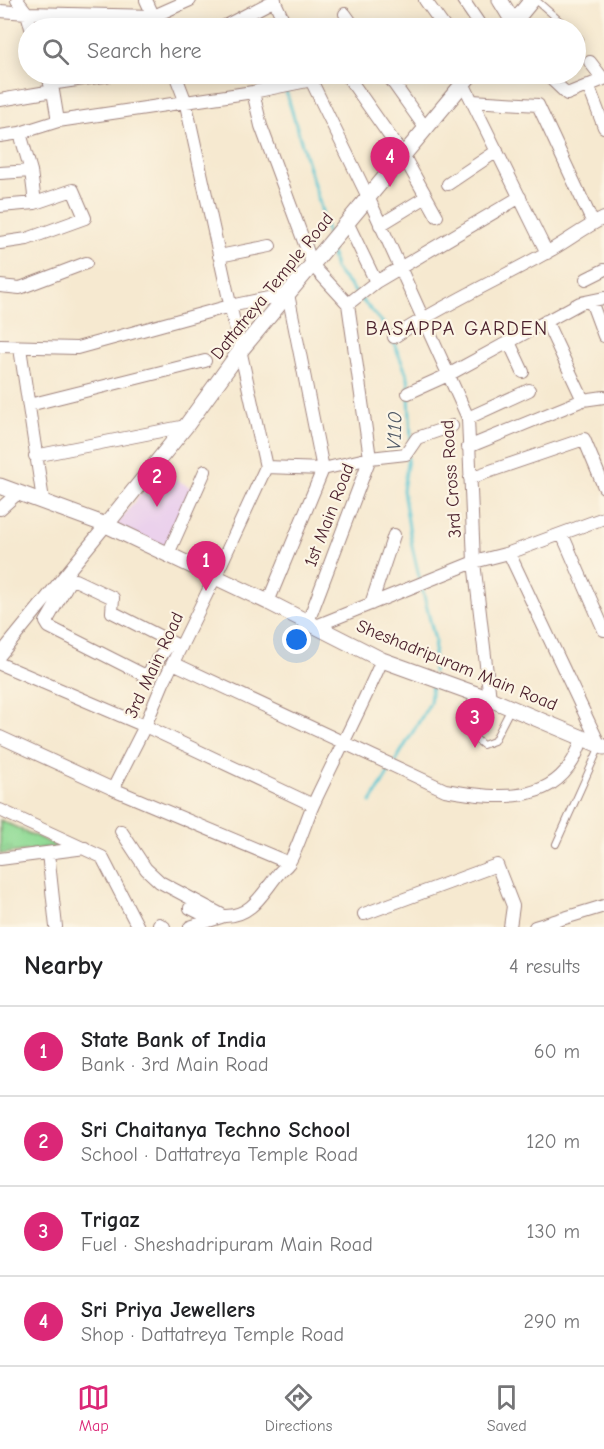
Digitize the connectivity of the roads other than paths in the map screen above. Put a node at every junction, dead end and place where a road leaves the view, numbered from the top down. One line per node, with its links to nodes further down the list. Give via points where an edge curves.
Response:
1 (17, 0): 10 (street)
2 (146, 0): 12 (street)
3 (190, 0): 12 (street)
4 (274, 0): 14 (street); 15 (street)
5 (425, 0): 17 (street)
6 (463, 0): 18 (street)
7 (500, 0): 19 (street)
8 (534, 0): 20 (street); 21 (lane)
9 (0, 11): 10 (street)
10 (27, 14): 12 (street); 13 (street)
11 (345, 14): 16 (street)
12 (154, 16)
13 (28, 18)
14 (240, 18)
15 (282, 18)
16 (348, 18)
17 (438, 18)
18 (475, 18)
19 (508, 18)
20 (518, 18)
21 (556, 18)
22 (590, 62): 23 (street)
23 (604, 79): 34 (street)
24 (47, 84): 36 (street)
25 (50, 84): 39 (street)
26 (179, 84): 37 (street)
27 (290, 84): 35 (street)
28 (313, 84): 51 (street, 3rd Cross Road)
29 (353, 84): 45 (street)
30 (394, 84): 41 (street)
31 (462, 84): 41 (street, Dattatreya Temple Road)
32 (468, 84): 38 (street)
33 (556, 84): 34 (street, via 567,94)
34 (588, 85): 40 (street)
35 (253, 92): 37 (street); 63 (street, via 261,126)
36 (0, 100)
37 (185, 100): 39 (street); 61 (street)
38 (472, 101): 44 (street); 55 (street, via 538,105)
39 (58, 121): 42 (street)
40 (604, 126)
41 (426, 129): 45 (street, Dattatreya Temple Road)
42 (20, 133): 43 (street); 46 (street)
43 (0, 136)
44 (497, 151): 48 (street); 50 (street)
45 (404, 155): 49 (street); 51 (street, Dattatreya Temple Road)
46 (31, 171): 47 (street); 52 (street)
47 (0, 173)
48 (448, 184)
49 (426, 197): 54 (street); 57 (street)
50 (520, 197): 60 (street); 64 (street)
51 (369, 199): 56 (street, Dattatreya Temple Road); 57 (street, 3rd Cross Road)
52 (35, 202): 53 (street); 58 (street, via 73,190 85,218 27,239)
53 (0, 206)
54 (437, 216)
55 (598, 221): 60 (street)
56 (348, 224): 63 (street, Dattatreya Temple Road); 67 (street)
57 (380, 225): 64 (street, 3rd Cross Road)
58 (0, 243)
59 (270, 246): 61 (street)
60 (547, 253): 74 (street)
61 (219, 256): 73 (street)
62 (86, 263): 68 (street, via 20,288)
63 (313, 266): 69 (street, Dattatreya Temple Road); 72 (street)
64 (400, 267): 67 (street); 74 (street, 3rd Cross Road)
65 (604, 270): 66 (street)
66 (586, 279)
67 (376, 282): 72 (street)
68 (0, 286)
69 (288, 294): 73 (street); 81 (street, Dattatreya Temple Road); 97 (street)
70 (604, 298): 71 (street)
71 (591, 301): 75 (street); 76 (street)
72 (348, 304): 95 (street, 1st Main Road)
73 (230, 306): 80 (street, via 77,348); 81 (street)
74 (423, 318): 77 (street); 84 (street, 3rd Cross Road)
75 (546, 321): 78 (street); 88 (street)
76 (603, 332)
77 (394, 337)
78 (509, 342): 83 (street); 84 (street)
79 (0, 346): 80 (street)
80 (20, 348): 89 (street)
81 (241, 350): 91 (street, Dattatreya Temple Road); 96 (street)
82 (205, 361): 89 (street)
83 (523, 372)
84 (448, 375): 86 (street); 90 (street, 3rd Cross Road)
85 (529, 390): 90 (street)
86 (408, 393)
87 (604, 397): 88 (street)
88 (583, 400): 93 (street)
89 (28, 405): 94 (street)
90 (468, 418): 93 (street, 3rd Cross Road)
91 (186, 426): 94 (street); 106 (street, Dattatreya Temple Road)
92 (452, 426): 95 (street, via 417,438 406,454)
93 (468, 447): 99 (street, 3rd Cross Road)
94 (35, 456): 103 (street)
95 (370, 458): 97 (street); 115 (street, 1st Main Road)
96 (266, 468): 97 (street); 112 (street, 3rd Main Road)
97 (323, 469): 113 (street)
98 (205, 471): 110 (street)
99 (470, 478): 101 (street, via 584,439); 111 (street, 3rd Cross Road)
100 (0, 486): 102 (street, Sheshadripuram Main Road)
101 (604, 487)
102 (19, 492): 103 (street, Sheshadripuram Main Road); 104 (street)
103 (43, 500): 106 (street, Sheshadripuram Main Road)
104 (0, 509)
105 (604, 518): 107 (street)
106 (106, 525): 110 (street, Sheshadripuram Main Road); 118 (street)
107 (562, 534): 109 (street); 116 (street)
108 (394, 535): 114 (street)
109 (509, 553): 111 (street); 129 (street)
110 (168, 555): 112 (street, Sheshadripuram Main Road)
111 (474, 562): 114 (street); 122 (street, 3rd Cross Road)
112 (215, 577): 113 (street, Sheshadripuram Main Road); 117 (street, 3rd Main Road)
113 (268, 602): 115 (street, Sheshadripuram Main Road)
114 (371, 604): 115 (street)
115 (312, 624): 119 (street, Sheshadripuram Main Road)
116 (604, 630)
117 (176, 644): 117 (street, via 112,612 113,598 75,580 69,582 46,621 49,627 144,675); 120 (street, 3rd Main Road)
118 (0, 656)
119 (382, 660): 122 (street, Sheshadripuram Main Road); 128 (street)
120 (173, 663): 125 (street, 3rd Main Road); 128 (street)
121 (0, 664): 125 (street)
122 (482, 696): 123 (street, Sheshadripuram Main Road); 123 (lane, via 471,734 483,745 494,741); 124 (lane)
123 (511, 708): 127 (street, Sheshadripuram Main Road)
124 (462, 719)
125 (145, 726): 130 (street, 3rd Main Road); 131 (street)
126 (0, 737): 130 (street)
127 (582, 738): 128 (street, via 567,770 554,783 529,793 504,795 445,790); 129 (street, Sheshadripuram Main Road)
128 (344, 744): 131 (street)
129 (602, 747): 134 (lane)
130 (113, 789): 138 (street)
131 (313, 806): 138 (street)
132 (0, 810): 135 (street)
133 (121, 831): 142 (street, via 146,869 160,882)
134 (556, 844)
135 (87, 848): 136 (street); 145 (street, via 102,857)
136 (48, 853): 137 (street); 144 (street)
137 (0, 859)
138 (284, 867): 142 (street, via 250,908 238,915)
139 (604, 906): 147 (street)
140 (190, 908): 142 (street)
141 (364, 914): 143 (street, via 496,865 513,906)
142 (218, 918): 146 (street)
143 (508, 926)
144 (56, 927)
145 (138, 927)
146 (190, 927)
147 (535, 927)

